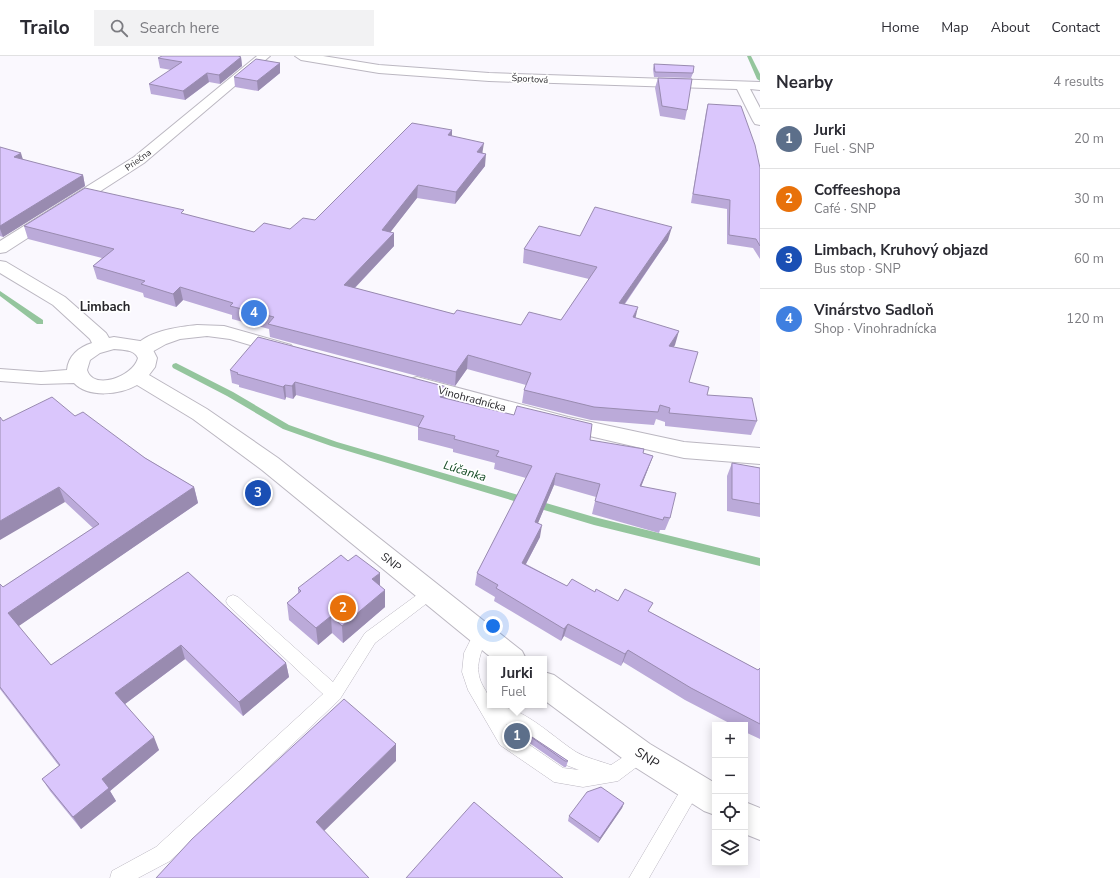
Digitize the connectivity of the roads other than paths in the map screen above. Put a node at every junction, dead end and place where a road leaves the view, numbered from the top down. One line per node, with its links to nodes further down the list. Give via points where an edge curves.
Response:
1 (264, 56): 5 (street, Priečna, via 140,160)
2 (301, 56): 3 (street, Športová, via 379,69 488,77)
3 (750, 86): 4 (street)
4 (760, 121)
5 (0, 248)
6 (0, 266): 7 (street, via 58,301 99,337)
7 (102, 345): 8 (street, via 125,343); 11 (street, via 84,355 78,362)
8 (143, 349): 9 (street, via 151,343 187,332 216,331); 12 (street, via 148,355 148,363)
9 (300, 353)
10 (0, 375): 11 (street, via 41,378)
11 (78, 376): 12 (street, via 93,386 104,387)
12 (138, 377): 15 (street, SNP, via 200,414 270,464)
13 (399, 380): 14 (street, Vinohradnícka, via 568,424 684,450)
14 (760, 456)
15 (430, 593): 17 (street, SNP); 20 (lane, via 370,638)
16 (232, 602): 20 (lane)
17 (482, 634): 18 (street, SNP); 21 (lane, via 472,653 470,672 474,685)
18 (509, 656)
19 (547, 686): 23 (street, SNP)
20 (334, 694): 27 (lane, via 163,854)
21 (487, 706)
22 (491, 708): 23 (lane, via 519,722 572,759 612,775)
23 (640, 754): 24 (street, SNP)
24 (703, 793): 28 (lane)
25 (748, 818): 26 (street)
26 (760, 825)
27 (119, 878)
28 (638, 878)

